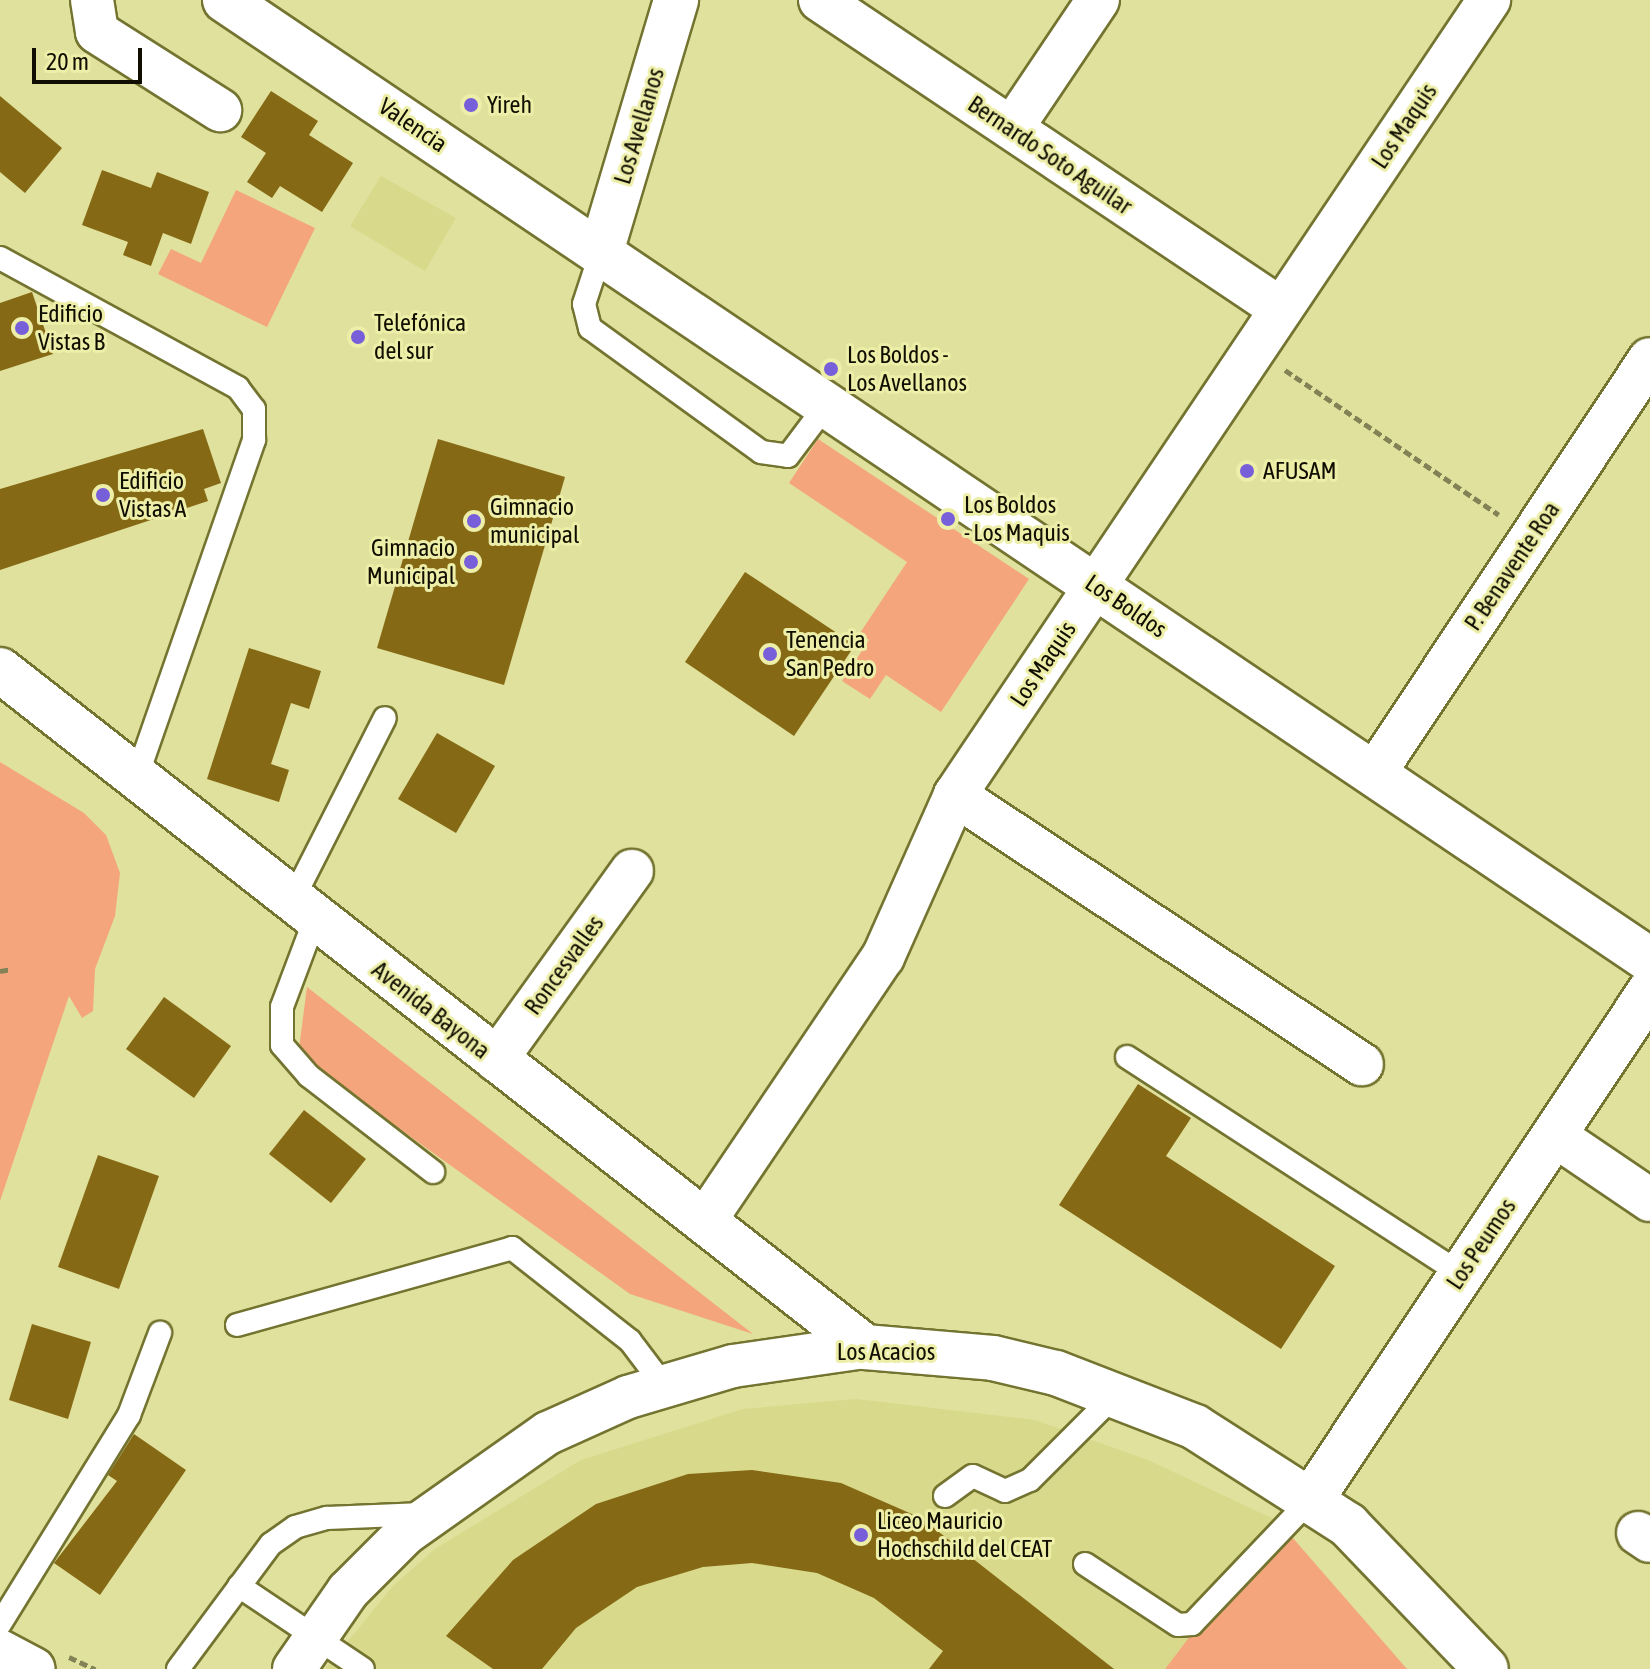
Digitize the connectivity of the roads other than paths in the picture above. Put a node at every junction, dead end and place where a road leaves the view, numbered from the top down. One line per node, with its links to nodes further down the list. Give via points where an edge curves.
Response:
1 (92, 0): 7 (street, via 97,32)
2 (225, 0): 9 (street, Valencia)
3 (676, 0): 9 (street, Los Avellanos)
4 (820, 0): 8 (street, Bernardo Soto Aguilar)
5 (1098, 0): 8 (street)
6 (1489, 0): 11 (street, Los Maquis)
7 (220, 110)
8 (1012, 128): 11 (street, Bernardo Soto Aguilar)
9 (601, 252): 13 (street, Los Boldos); 13 (lane, via 584,304 590,328 761,452 788,456)
10 (0, 258): 18 (lane, via 238,388 254,409 254,440)
11 (1281, 309): 14 (street, Los Maquis)
12 (1650, 359): 17 (street, P. Benavente Roa)
13 (827, 404): 14 (street, Los Boldos)
14 (1096, 586): 17 (street, Los Boldos); 19 (street, Los Maquis)
15 (0, 670): 18 (street, Avenida Bayona)
16 (385, 718): 21 (lane)
17 (1374, 774): 22 (street, Los Boldos)
18 (136, 779): 21 (street, Avenida Bayona)
19 (955, 795): 26 (street); 30 (street, Los Maquis, via 883,957)
20 (632, 871): 25 (street, Roncesvalles)
21 (304, 910): 25 (street, Avenida Bayona); 28 (lane, via 282,1007 282,1045 309,1076)
22 (1650, 960)
23 (1650, 991): 27 (street, Los Peumos)
24 (1127, 1057): 31 (lane)
25 (496, 1060): 30 (street, Avenida Bayona)
26 (1362, 1064)
27 (1554, 1135): 29 (street); 31 (street, Los Peumos)
28 (433, 1172)
29 (1650, 1200)
30 (704, 1222): 34 (street, Avenida Bayona)
31 (1461, 1274): 38 (street, Los Peumos)
32 (237, 1325): 35 (lane, via 512,1248 630,1341)
33 (160, 1333): 42 (lane, via 129,1415)
34 (865, 1347): 35 (street, Los Acacios, via 733,1366); 36 (street, Los Acacios, via 993,1358)
35 (664, 1386): 39 (street, Los Acacios, via 548,1433)
36 (1118, 1393): 37 (lane, via 1030,1480 1005,1491 973,1476); 38 (street, Los Acacios, via 1195,1427)
37 (945, 1496)
38 (1313, 1497): 40 (lane, via 1192,1624 1178,1625); 47 (street, Los Acacios, via 1383,1556)
39 (428, 1514): 41 (lane, via 310,1521 271,1544); 43 (street, Los Acacios)
40 (1085, 1564)
41 (239, 1586): 43 (lane); 44 (lane)
42 (7, 1651)
43 (303, 1653): 45 (street, Los Acacios); 46 (lane)
44 (178, 1669)
45 (274, 1669)
46 (363, 1669)
47 (1486, 1669)

